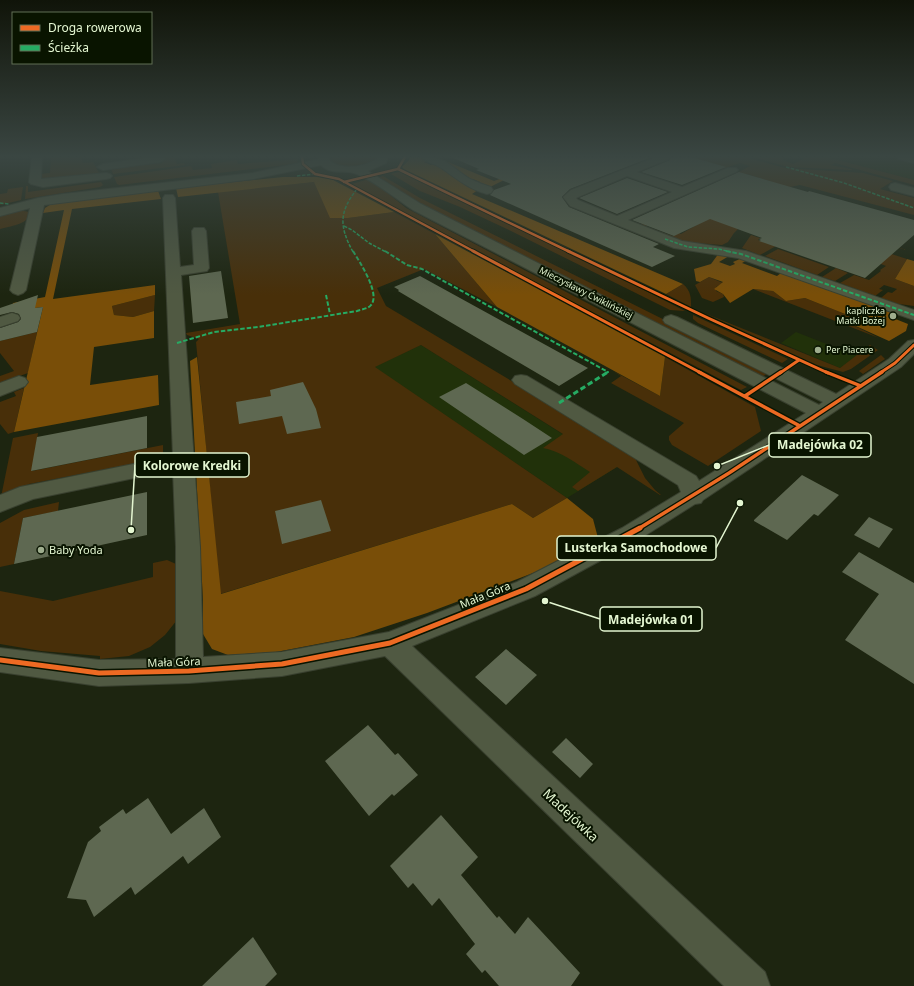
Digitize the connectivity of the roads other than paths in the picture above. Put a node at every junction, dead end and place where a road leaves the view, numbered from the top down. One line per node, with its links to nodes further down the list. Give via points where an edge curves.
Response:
1 (34, 203): 7 (street)
2 (38, 203): 12 (street)
3 (168, 203): 11 (street)
4 (411, 203): 18 (street, Mieczysławy Ćwiklińskiej)
5 (574, 203): 9 (street)
6 (658, 203): 9 (street)
7 (0, 212)
8 (467, 218): 18 (street, Mieczysławy Ćwiklińskiej)
9 (618, 220): 13 (street, via 688,247 719,249 741,254)
10 (198, 231): 11 (street, via 202,268)
11 (173, 272): 19 (street)
12 (18, 290)
13 (914, 315)
14 (914, 345): 18 (street, Mała Góra, via 895,363)
15 (521, 380): 20 (street, via 688,481)
16 (19, 382): 17 (street)
17 (0, 390)
18 (829, 407): 20 (street, Mała Góra)
19 (184, 461): 21 (street, via 28,492); 24 (street, via 190,625)
20 (693, 497): 22 (street, Mała Góra, via 630,534 526,588)
21 (0, 504)
22 (390, 643): 24 (street, Mała Góra, via 282,664); 25 (street, Madejówka)
23 (0, 660): 24 (street, Mała Góra, via 99,673)
24 (189, 671)
25 (752, 986)

